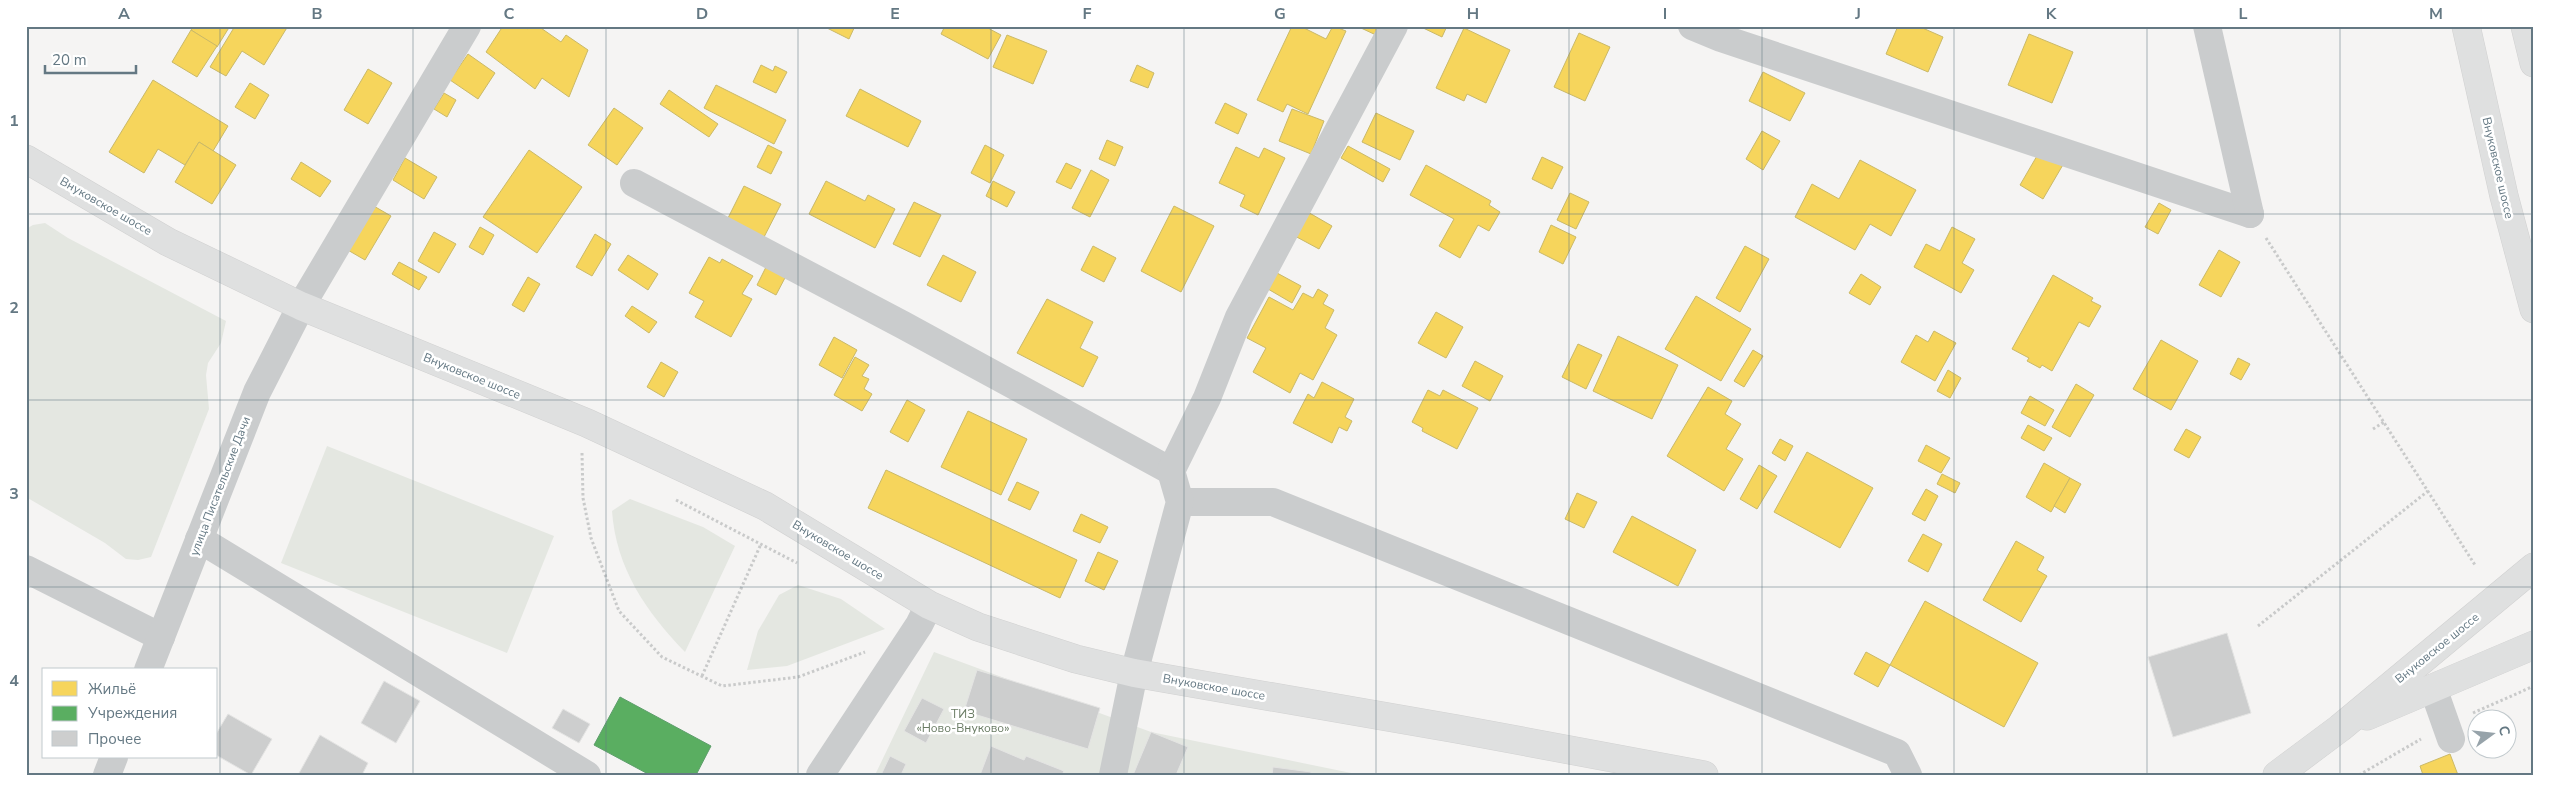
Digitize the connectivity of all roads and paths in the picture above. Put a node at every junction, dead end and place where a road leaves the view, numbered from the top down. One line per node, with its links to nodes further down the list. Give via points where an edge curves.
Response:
1 (468, 26): 12 (street, улица Писательские Дачи)
2 (1394, 26): 17 (street, via 1239,317 1207,398)
3 (1692, 26): 7 (street)
4 (2207, 26): 11 (street)
5 (2466, 26): 13 (main road, Внуковское шоссе, via 2504,196)
6 (2525, 26): 8 (main road)
7 (1724, 32): 11 (street)
8 (2534, 63)
9 (26, 159): 12 (main road, Внуковское шоссе, via 168,242)
10 (634, 183): 17 (street)
11 (2250, 214): 14 (path)
12 (301, 306): 15 (main road, Внуковское шоссе); 20 (street, улица Писательские Дачи, via 257,392)
13 (2534, 309)
14 (2384, 422): 16 (path); 18 (path)
15 (587, 423): 25 (main road, Внуковское шоссе, via 765,506); 32 (path, via 582,451 583,498 592,538 619,611 662,657)
16 (2373, 429)
17 (1171, 471): 19 (street)
18 (2428, 491): 22 (path); 26 (path)
19 (1180, 502): 31 (street); 42 (street, via 1273,502 1897,753)
20 (200, 539): 27 (street, улица Писательские Дачи); 38 (street)
21 (761, 544): 32 (path)
22 (2476, 566)
23 (2534, 567): 34 (main road, Внуковское шоссе)
24 (26, 569): 27 (street)
25 (929, 605): 31 (main road, Внуковское шоссе, via 1021,642); 39 (street, via 919,626)
26 (2258, 626)
27 (161, 637): 30 (street, улица Писательские Дачи)
28 (2534, 645): 33 (main road, Внуковское шоссе)
29 (870, 651): 32 (path, via 798,677 722,686)
30 (149, 668)
31 (1134, 673): 40 (street); 41 (main road, Внуковское шоссе)
32 (702, 676)
33 (2433, 688): 34 (main road, Внуковское шоссе); 35 (street)
34 (2340, 728): 43 (main road, Внуковское шоссе)
35 (2451, 739)
36 (114, 758): 37 (street)
37 (107, 775)
38 (587, 775)
39 (820, 775)
40 (1113, 775)
41 (1704, 775)
42 (1908, 775)
43 (2277, 775)

